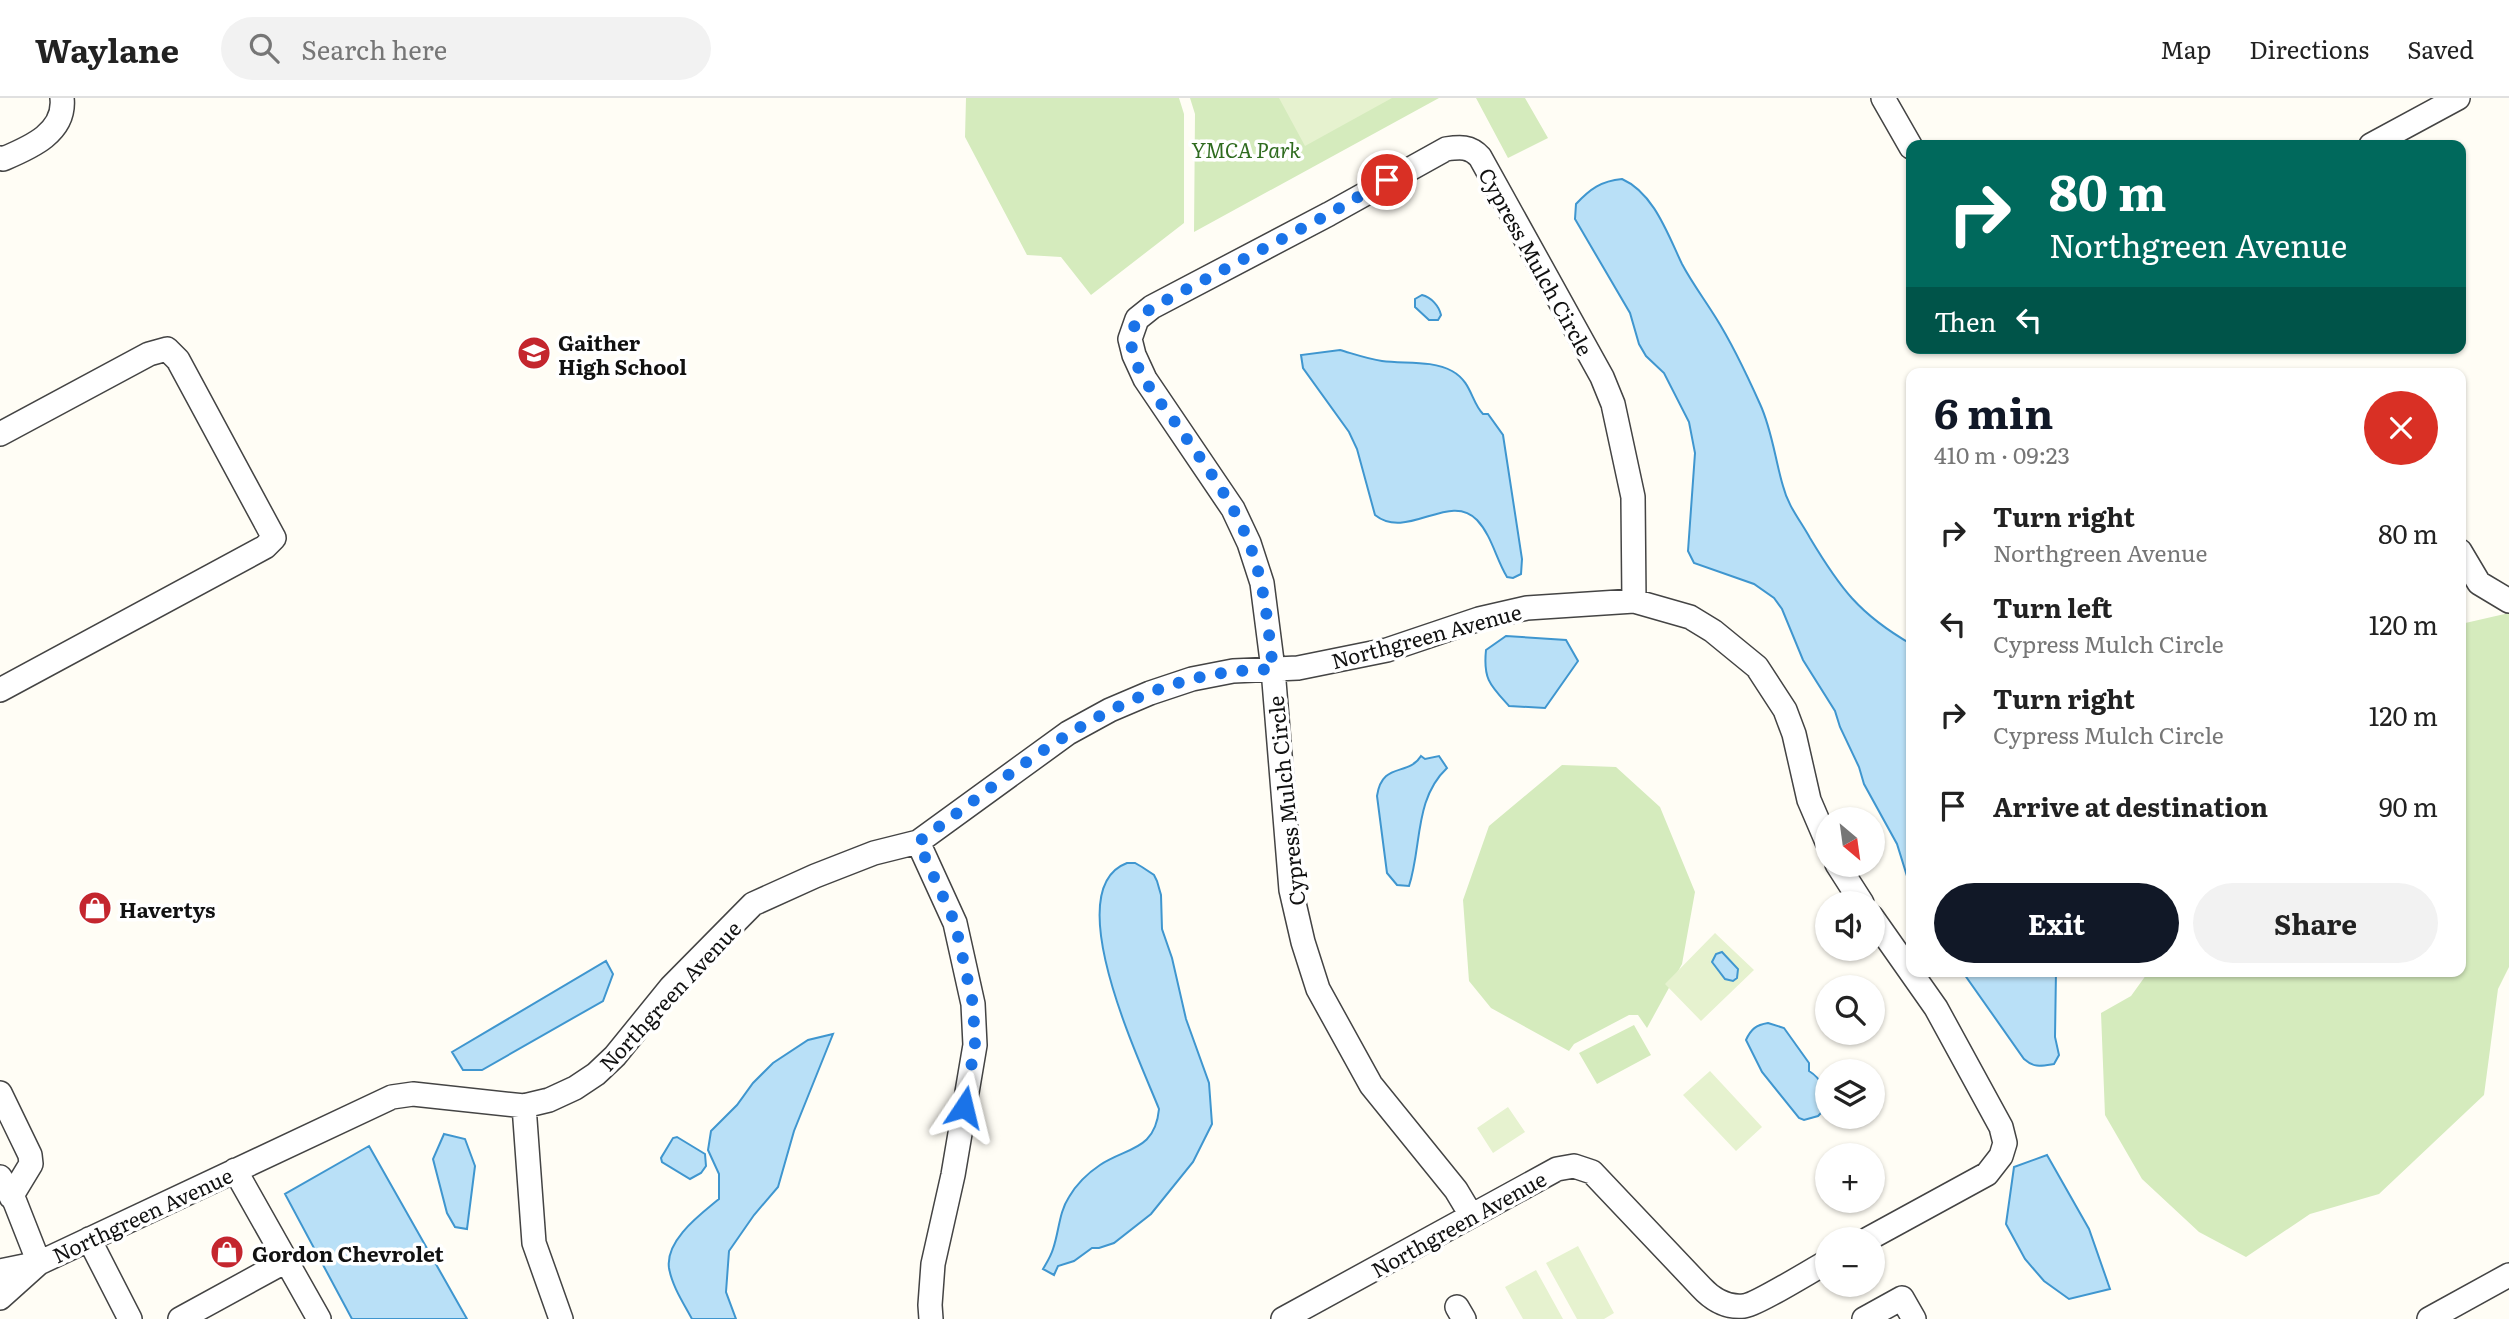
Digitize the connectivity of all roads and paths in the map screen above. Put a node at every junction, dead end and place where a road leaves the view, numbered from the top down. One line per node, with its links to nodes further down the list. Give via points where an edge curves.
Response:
1 (62, 98): 6 (street, via 55,129 32,147)
2 (1884, 98): 4 (street)
3 (2458, 98): 5 (street)
4 (1907, 140)
5 (2380, 140)
6 (0, 158)
7 (0, 435): 12 (street, via 149,354 167,349 178,360 274,538 265,547)
8 (2466, 561): 10 (street, via 2479,583)
9 (1634, 601): 11 (street, Northgreen Avenue, via 1527,608 1387,650); 11 (street, Cypress Mulch Circle, via 1633,497 1613,404 1602,377 1480,157 1463,147 1446,149 1153,307 1137,320 1130,339 1145,379 1233,509 1249,543 1262,583); 13 (street, Northgreen Avenue, via 1690,617 1757,667 1785,710)
10 (2509, 601)
11 (1273, 669): 14 (street, Northgreen Avenue, via 1192,679 1110,710 1068,733); 22 (street, Cypress Mulch Circle, via 1291,890 1318,989 1371,1085)
12 (0, 690)
13 (1815, 814)
14 (918, 842): 19 (street, Northgreen Avenue, via 874,853 753,904 671,987 596,1074 549,1100); 35 (street, via 955,923 973,1004 975,1045 933,1264)
15 (1885, 935): 16 (street)
16 (1906, 965)
17 (1914, 977): 23 (street, via 1936,1008 2001,1127 2005,1143 1987,1174)
18 (0, 1093): 21 (street, via 31,1164)
19 (524, 1106): 20 (street, Northgreen Avenue, via 413,1094 392,1097); 34 (street, via 534,1242)
20 (235, 1170): 24 (street, Northgreen Avenue); 25 (street)
21 (6, 1187): 26 (street)
22 (1471, 1215): 27 (street, Northgreen Avenue, via 1557,1169 1574,1166 1592,1172 1700,1287 1727,1305 1746,1307); 36 (street, Northgreen Avenue)
23 (1885, 1230)
24 (89, 1239): 26 (street, Northgreen Avenue); 31 (street)
25 (286, 1261): 32 (street); 33 (street)
26 (38, 1263): 28 (street, Northgreen Avenue); 30 (street, Northgreen Avenue)
27 (1815, 1269)
28 (0, 1271)
29 (2509, 1275): 39 (street)
30 (0, 1298)
31 (130, 1319)
32 (180, 1319)
33 (319, 1319)
34 (561, 1319)
35 (931, 1319)
36 (1283, 1319)
37 (1864, 1319): 38 (street, via 1902,1298)
38 (1914, 1319)
39 (2429, 1319)

